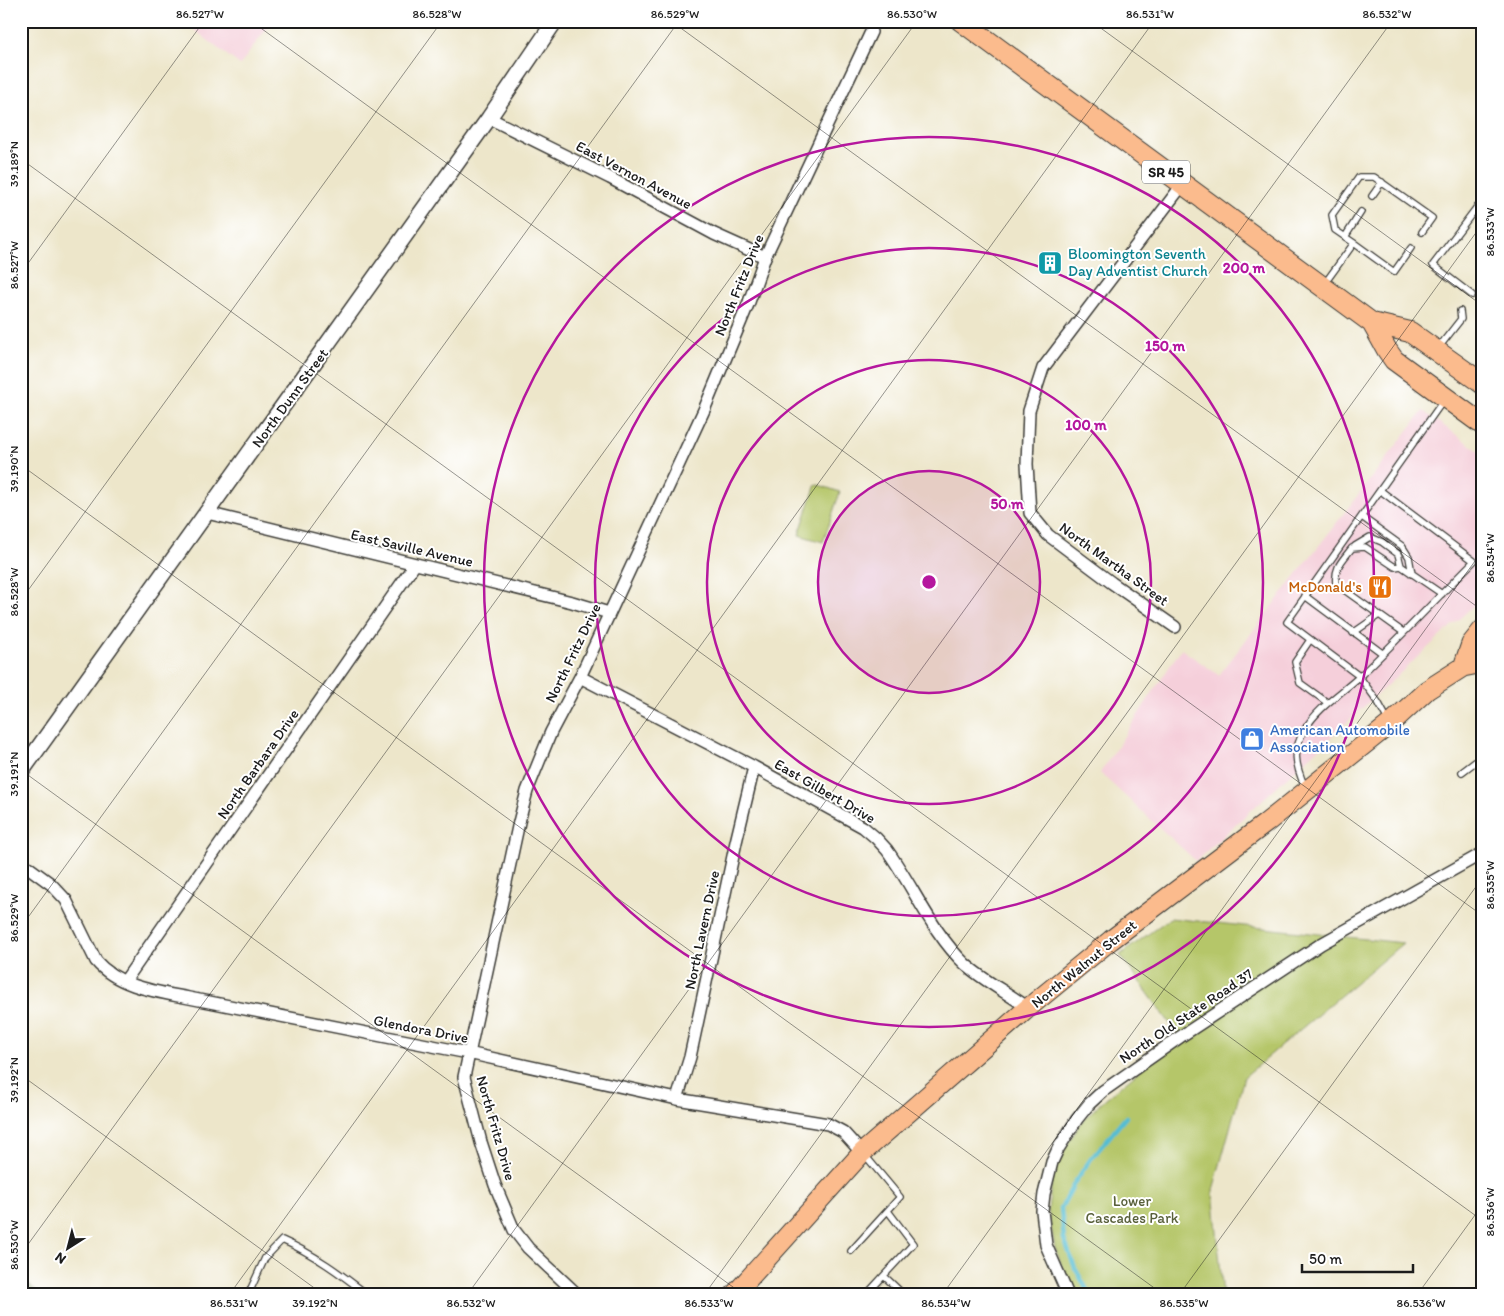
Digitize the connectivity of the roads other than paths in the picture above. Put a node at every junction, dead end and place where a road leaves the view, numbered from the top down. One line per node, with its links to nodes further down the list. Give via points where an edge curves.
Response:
1 (556, 21): 4 (street, North Dunn Street)
2 (960, 21): 6 (highway, SR 45)
3 (871, 32): 14 (street, North Fritz Drive)
4 (489, 118): 14 (street, East Vernon Avenue); 24 (street, North Dunn Street)
5 (1382, 182): 7 (lane); 10 (lane, via 1432,218); 11 (lane, via 1374,176 1359,178 1332,215 1335,230)
6 (1182, 184): 15 (highway, SR 45); 34 (street, North Martha Street, via 1043,368 1029,411 1026,464 1030,513 1048,535)
7 (1372, 196)
8 (1483, 210): 16 (lane, via 1477,207 1433,265)
9 (1361, 212): 11 (lane)
10 (1422, 232)
11 (1345, 237): 12 (lane)
12 (1354, 243): 13 (lane, via 1394,272); 15 (lane)
13 (1411, 248)
14 (765, 257): 32 (street, North Fritz Drive, via 704,410)
15 (1322, 286): 18 (highway, SR 45)
16 (1472, 295)
17 (1460, 311): 19 (lane, via 1461,319 1448,336)
18 (1372, 323): 19 (highway, SR 45, via 1410,332); 21 (highway, SR 45, via 1392,357)
19 (1432, 347): 20 (highway, SR 45)
20 (1483, 384)
21 (1446, 398): 22 (highway, SR 45); 23 (lane)
22 (1483, 426)
23 (1381, 491): 25 (lane); 30 (lane, via 1474,561)
24 (207, 514): 27 (street, East Saville Avenue); 48 (street, North Dunn Street)
25 (1362, 517): 29 (lane, via 1402,546 1409,557); 31 (lane)
26 (1352, 548): 28 (lane, via 1365,547 1395,566); 28 (lane, via 1370,537 1398,554); 33 (lane, via 1339,565 1335,574 1336,584)
27 (415, 564): 32 (street, East Saville Avenue); 53 (street, North Barbara Drive)
28 (1402, 566): 29 (lane)
29 (1412, 574): 30 (lane)
30 (1442, 594): 36 (lane)
31 (1305, 596): 37 (lane); 38 (lane, via 1287,622)
32 (609, 613): 43 (street, North Fritz Drive)
33 (1379, 615): 36 (lane); 37 (lane)
34 (1176, 627)
35 (1483, 629): 41 (main road, via 1471,644)
36 (1403, 632): 39 (lane)
37 (1354, 633): 39 (lane)
38 (1310, 640): 42 (lane); 44 (lane, via 1295,662 1300,683)
39 (1382, 654): 42 (lane)
40 (1483, 663): 41 (main road, North Walnut Street)
41 (1464, 667): 45 (main road, North Walnut Street, via 1427,690)
42 (1360, 676): 44 (lane); 45 (lane)
43 (580, 677): 47 (street, East Gilbert Drive); 55 (street, North Fritz Drive, via 550,732 527,791)
44 (1328, 703): 50 (lane, via 1304,729 1296,751 1297,768)
45 (1390, 724): 50 (main road, North Walnut Street)
46 (1483, 756): 49 (lane)
47 (754, 767): 54 (street, East Gilbert Drive, via 846,817 876,838 899,866 955,952); 56 (street, North Lavern Drive, via 690,1057)
48 (21, 772)
49 (1462, 772)
50 (1306, 789): 54 (main road, North Walnut Street)
51 (1483, 853): 67 (street, North Old State Road 37, via 1321,944 1180,1037 1089,1104 1058,1149 1050,1169 1042,1211 1046,1245)
52 (21, 862): 53 (street, Glendora Drive, via 59,892 73,912 96,961 103,969)
53 (125, 981): 55 (street, Glendora Drive, via 162,993)
54 (1028, 1008): 57 (main road, North Walnut Street)
55 (468, 1053): 56 (street, Glendora Drive); 63 (street, North Fritz Drive, via 464,1077 470,1103 495,1185 514,1230 528,1248)
56 (677, 1099): 57 (street, Glendora Drive, via 828,1124 843,1132)
57 (862, 1153): 58 (lane, via 900,1197); 64 (main road, North Walnut Street)
58 (888, 1211): 59 (lane); 60 (lane, via 913,1244)
59 (851, 1251)
60 (884, 1276): 65 (lane); 66 (lane)
61 (248, 1295): 62 (lane, via 265,1258 282,1240 326,1263)
62 (368, 1295)
63 (578, 1295)
64 (734, 1295)
65 (866, 1295)
66 (904, 1295)
67 (1068, 1295)

